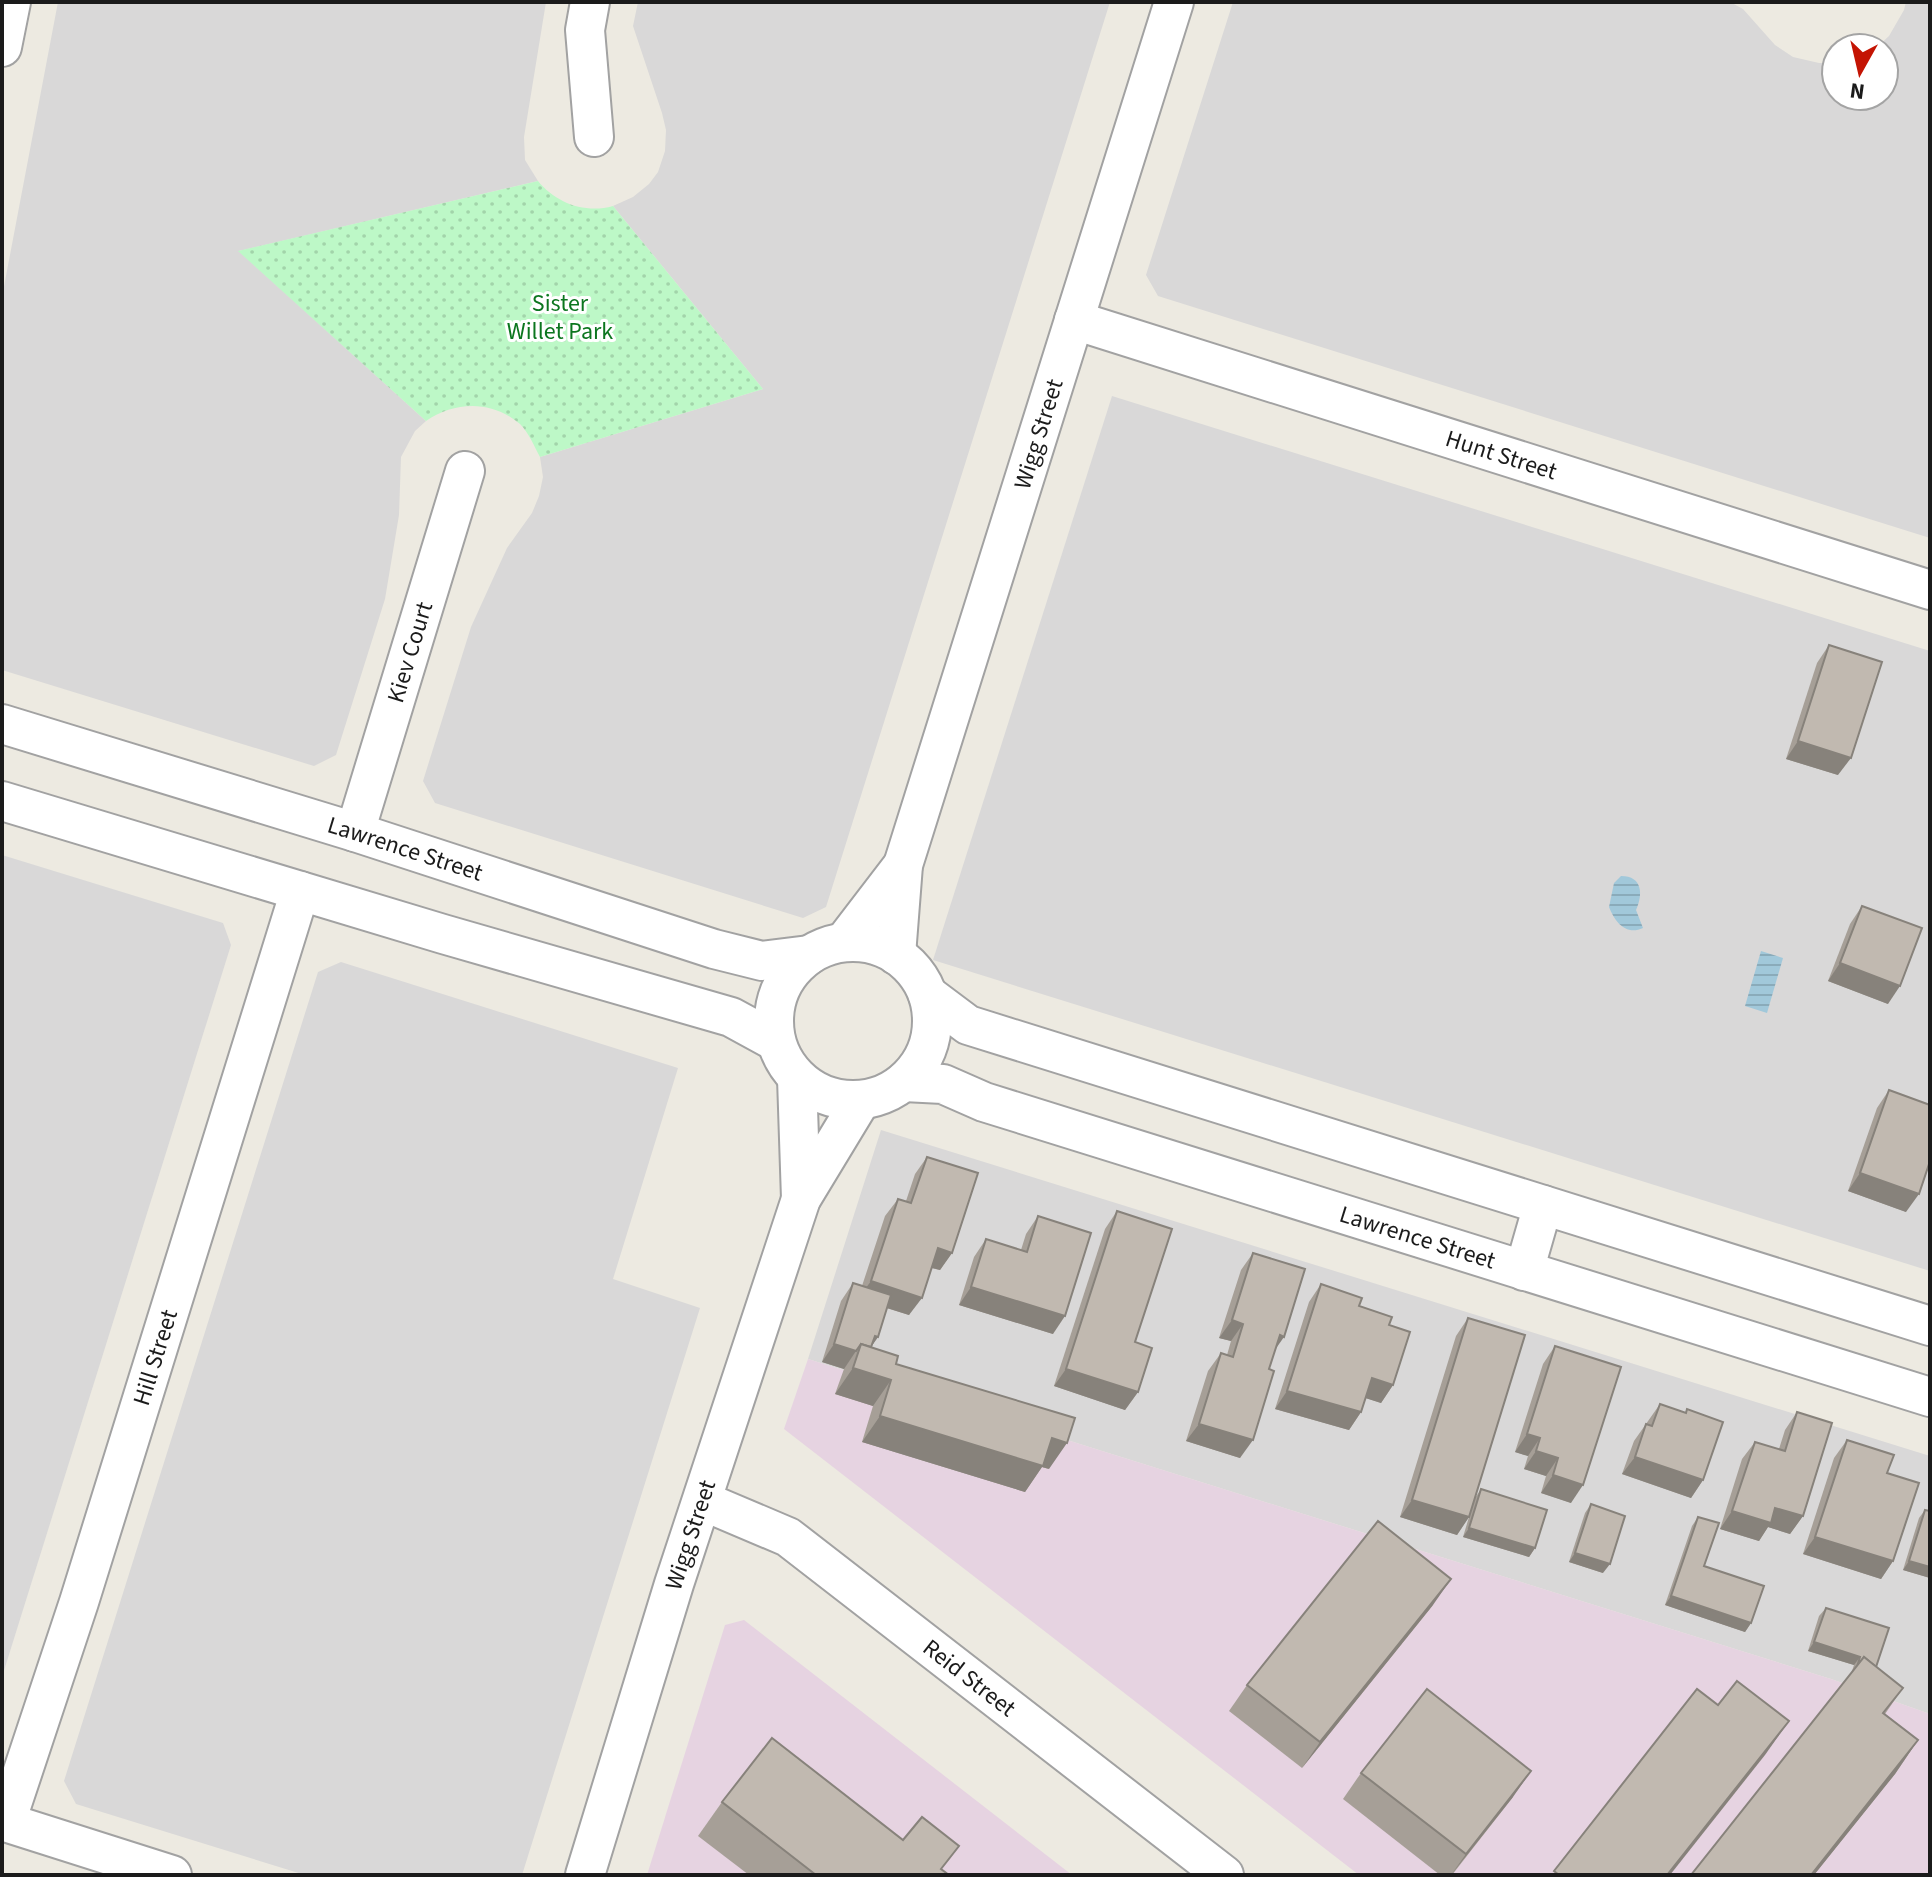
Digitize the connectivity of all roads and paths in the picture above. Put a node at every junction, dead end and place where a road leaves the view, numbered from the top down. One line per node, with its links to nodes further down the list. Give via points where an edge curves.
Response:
1 (11, 2): 4 (street)
2 (590, 2): 5 (street, via 585,30)
3 (1174, 2): 6 (street, Wigg Street)
4 (2, 47)
5 (594, 137)
6 (1074, 320): 8 (street, Hunt Street); 12 (street, Wigg Street)
7 (465, 471): 11 (street, Kiev Court)
8 (1930, 590)
9 (2, 724): 11 (street, Lawrence Street)
10 (2, 801): 13 (street)
11 (355, 832): 15 (street, Lawrence Street, via 714,949 762,961)
12 (903, 865): 14 (street, Wigg Street); 16 (street, Wigg Street)
13 (300, 891): 18 (street, via 731,1017); 28 (street, Hill Street, via 79,1602)
14 (844, 942): 15 (street); 16 (street, via 871,944)
15 (809, 955): 18 (street, via 790,971 778,992)
16 (896, 955): 17 (street)
17 (928, 995): 20 (street, via 930,1042); 23 (street, via 968,1025)
18 (775, 1041): 19 (street)
19 (797, 1078): 21 (street, via 838,1100); 22 (street, Wigg Street)
20 (904, 1082): 21 (street); 24 (street, Lawrence Street, via 943,1084 984,1102)
21 (861, 1100): 22 (street, Wigg Street)
22 (801, 1199): 27 (street, Wigg Street)
23 (1543, 1205): 24 (street); 25 (street)
24 (1524, 1271): 26 (street, Lawrence Street)
25 (1930, 1326)
26 (1930, 1397)
27 (703, 1501): 30 (street, Wigg Street); 31 (street, Reid Street, via 788,1537)
28 (4, 1822): 29 (street)
29 (172, 1875)
30 (585, 1875)
31 (1224, 1875)

